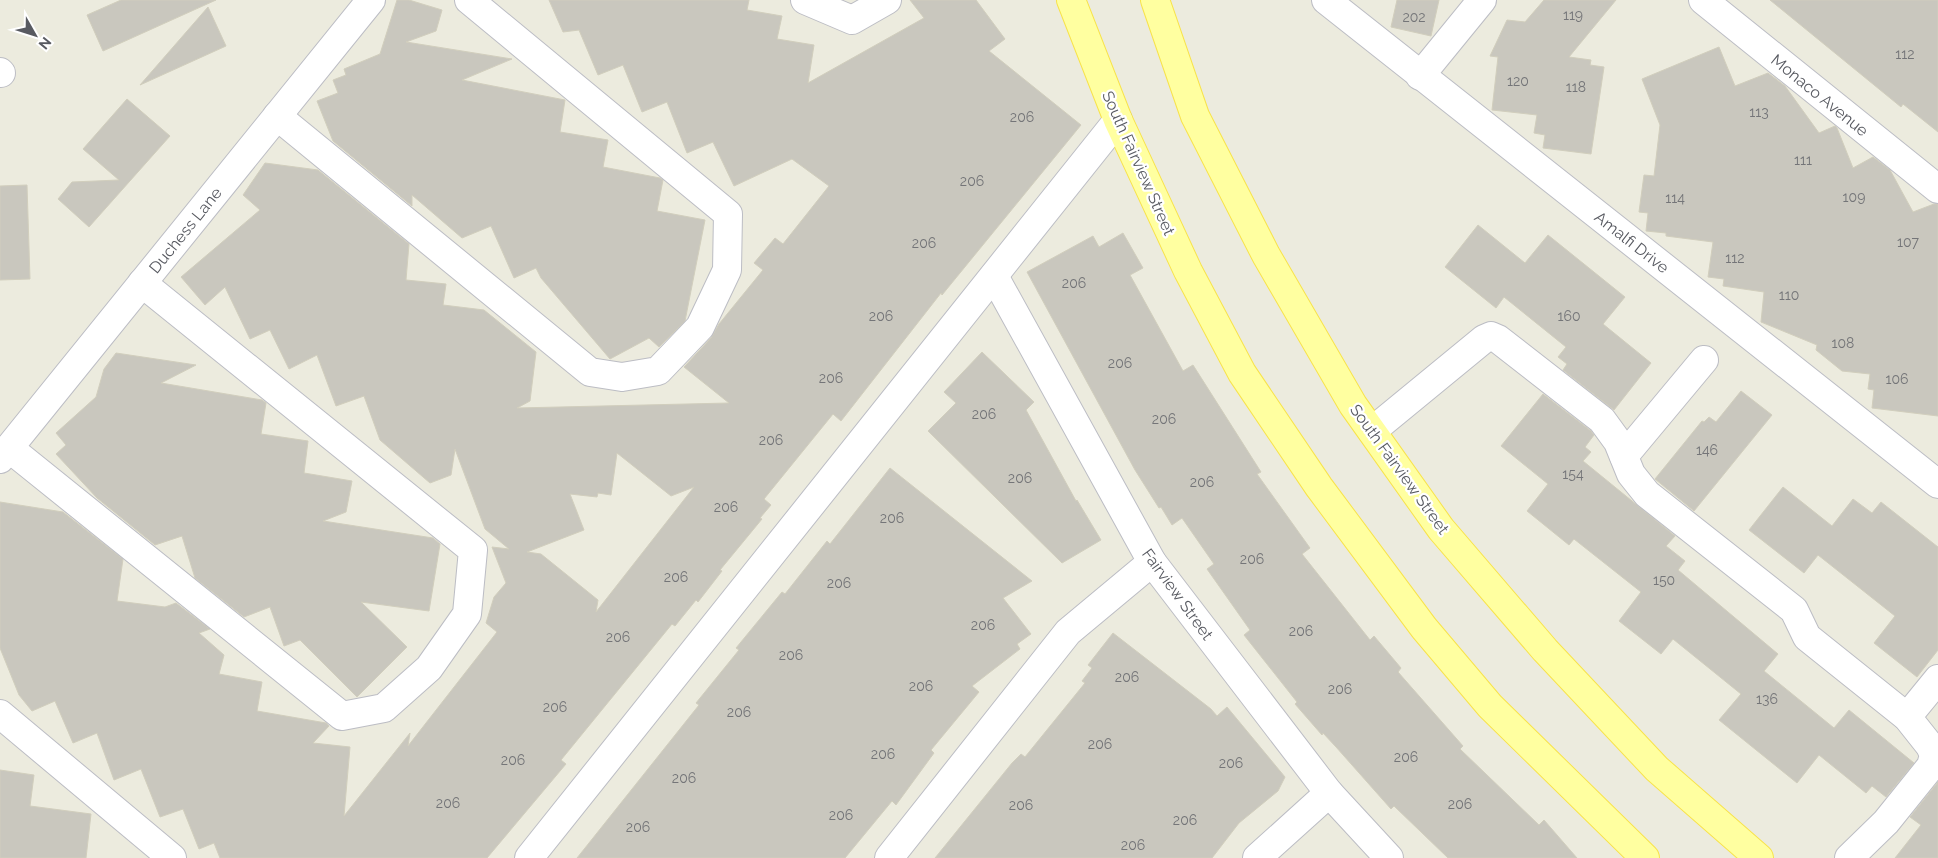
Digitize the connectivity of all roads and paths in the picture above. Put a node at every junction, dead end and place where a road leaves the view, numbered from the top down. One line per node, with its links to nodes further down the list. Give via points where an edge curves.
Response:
1 (371, 0): 11 (street, Duchess Lane)
2 (469, 0): 11 (street, via 728,214 728,270 700,327 658,371 622,377 590,372)
3 (805, 0): 4 (street, via 852,20)
4 (887, 0)
5 (1071, 0): 12 (main road, South Fairview Street)
6 (1155, 0): 17 (main road, South Fairview Street, via 1195,116 1266,255 1353,405)
7 (1326, 0): 10 (street, Amalfi Drive)
8 (1482, 0): 10 (street)
9 (1703, 0): 13 (street, Monaco Avenue)
10 (1420, 76): 20 (street, Amalfi Drive)
11 (277, 116): 15 (street, Duchess Lane)
12 (1118, 120): 14 (street); 31 (main road, South Fairview Street, via 1188,271 1242,373 1319,487 1424,628 1490,706)
13 (1938, 189)
14 (994, 276): 21 (street, Fairview Street); 27 (street)
15 (142, 283): 18 (street, Duchess Lane); 18 (street, via 473,550 467,614 429,668 384,708 342,716)
16 (1704, 360): 19 (street)
17 (1372, 431): 19 (street, via 1491,336 1602,420); 32 (main road, South Fairview Street, via 1442,529 1545,650 1657,768)
18 (5, 454)
19 (1624, 456): 24 (street, via 1634,479 1647,494 1794,610 1807,638)
20 (1938, 484)
21 (1152, 562): 25 (street, Fairview Street); 28 (street, via 1068,632)
22 (1938, 679): 24 (street)
23 (0, 714): 26 (street)
24 (1907, 717): 33 (street, via 1934,755 1931,766 1886,822)
25 (1329, 793): 29 (street); 30 (street, Fairview Street)
26 (172, 858)
27 (529, 858)
28 (889, 858)
29 (1257, 858)
30 (1389, 858)
31 (1645, 858)
32 (1759, 858)
33 (1849, 858)

